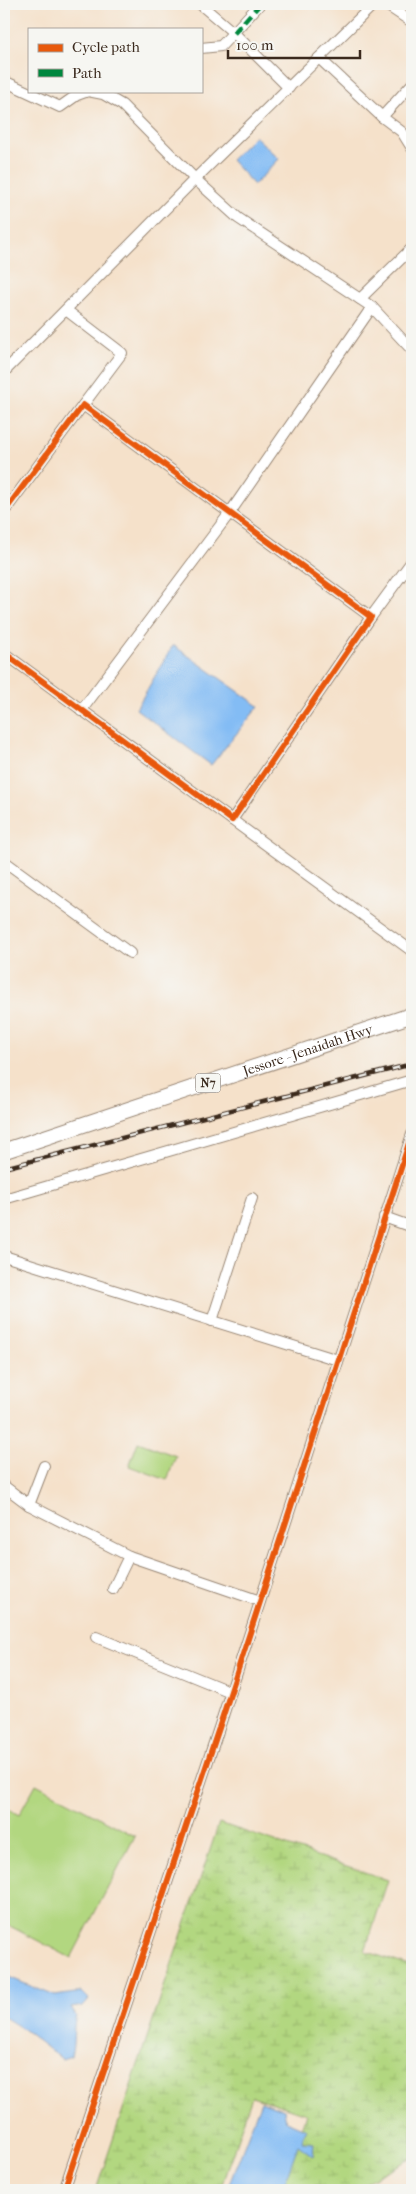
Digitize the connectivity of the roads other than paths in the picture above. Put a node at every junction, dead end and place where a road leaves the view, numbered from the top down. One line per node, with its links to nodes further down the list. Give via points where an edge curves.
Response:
1 (200, 4): 6 (street)
2 (260, 4): 6 (street)
3 (374, 4): 8 (street)
4 (385, 4): 5 (street)
5 (412, 22)
6 (234, 33): 7 (street, via 218,48); 11 (street)
7 (202, 48)
8 (319, 58): 11 (street); 16 (street)
9 (4, 81): 12 (street)
10 (412, 84): 16 (street)
11 (289, 88): 18 (street)
12 (28, 92)
13 (29, 92): 14 (street, via 60,106)
14 (85, 92)
15 (93, 92): 18 (street, via 122,105)
16 (382, 117): 17 (street, via 402,132)
17 (412, 148)
18 (195, 179): 20 (street, via 238,218); 22 (street)
19 (412, 248): 20 (street)
20 (360, 299): 21 (street)
21 (372, 308): 23 (street); 27 (street)
22 (66, 310): 24 (street); 25 (street, via 122,352)
23 (412, 350)
24 (4, 372)
25 (82, 405): 26 (street); 27 (street)
26 (4, 512)
27 (229, 514): 29 (street); 31 (street)
28 (412, 560): 29 (street)
29 (371, 617): 32 (street)
30 (4, 654): 31 (street)
31 (81, 711): 32 (street)
32 (232, 820): 34 (street)
33 (4, 861): 35 (street)
34 (412, 950)
35 (130, 953)
36 (412, 1015): 39 (highway, Jessore - Jenaidah Hwy / N7)
37 (412, 1080): 41 (street)
38 (412, 1134): 42 (street)
39 (4, 1151)
40 (252, 1198): 45 (street)
41 (4, 1199)
42 (384, 1217): 43 (street); 46 (street)
43 (412, 1227)
44 (4, 1256): 45 (street)
45 (212, 1321): 46 (street)
46 (338, 1360): 52 (street)
47 (44, 1466): 49 (street)
48 (4, 1486): 49 (street)
49 (29, 1505): 50 (street)
50 (129, 1556): 51 (street); 52 (street)
51 (113, 1589)
52 (260, 1601): 54 (street)
53 (96, 1637): 54 (street)
54 (230, 1692): 55 (street)
55 (64, 2190)

